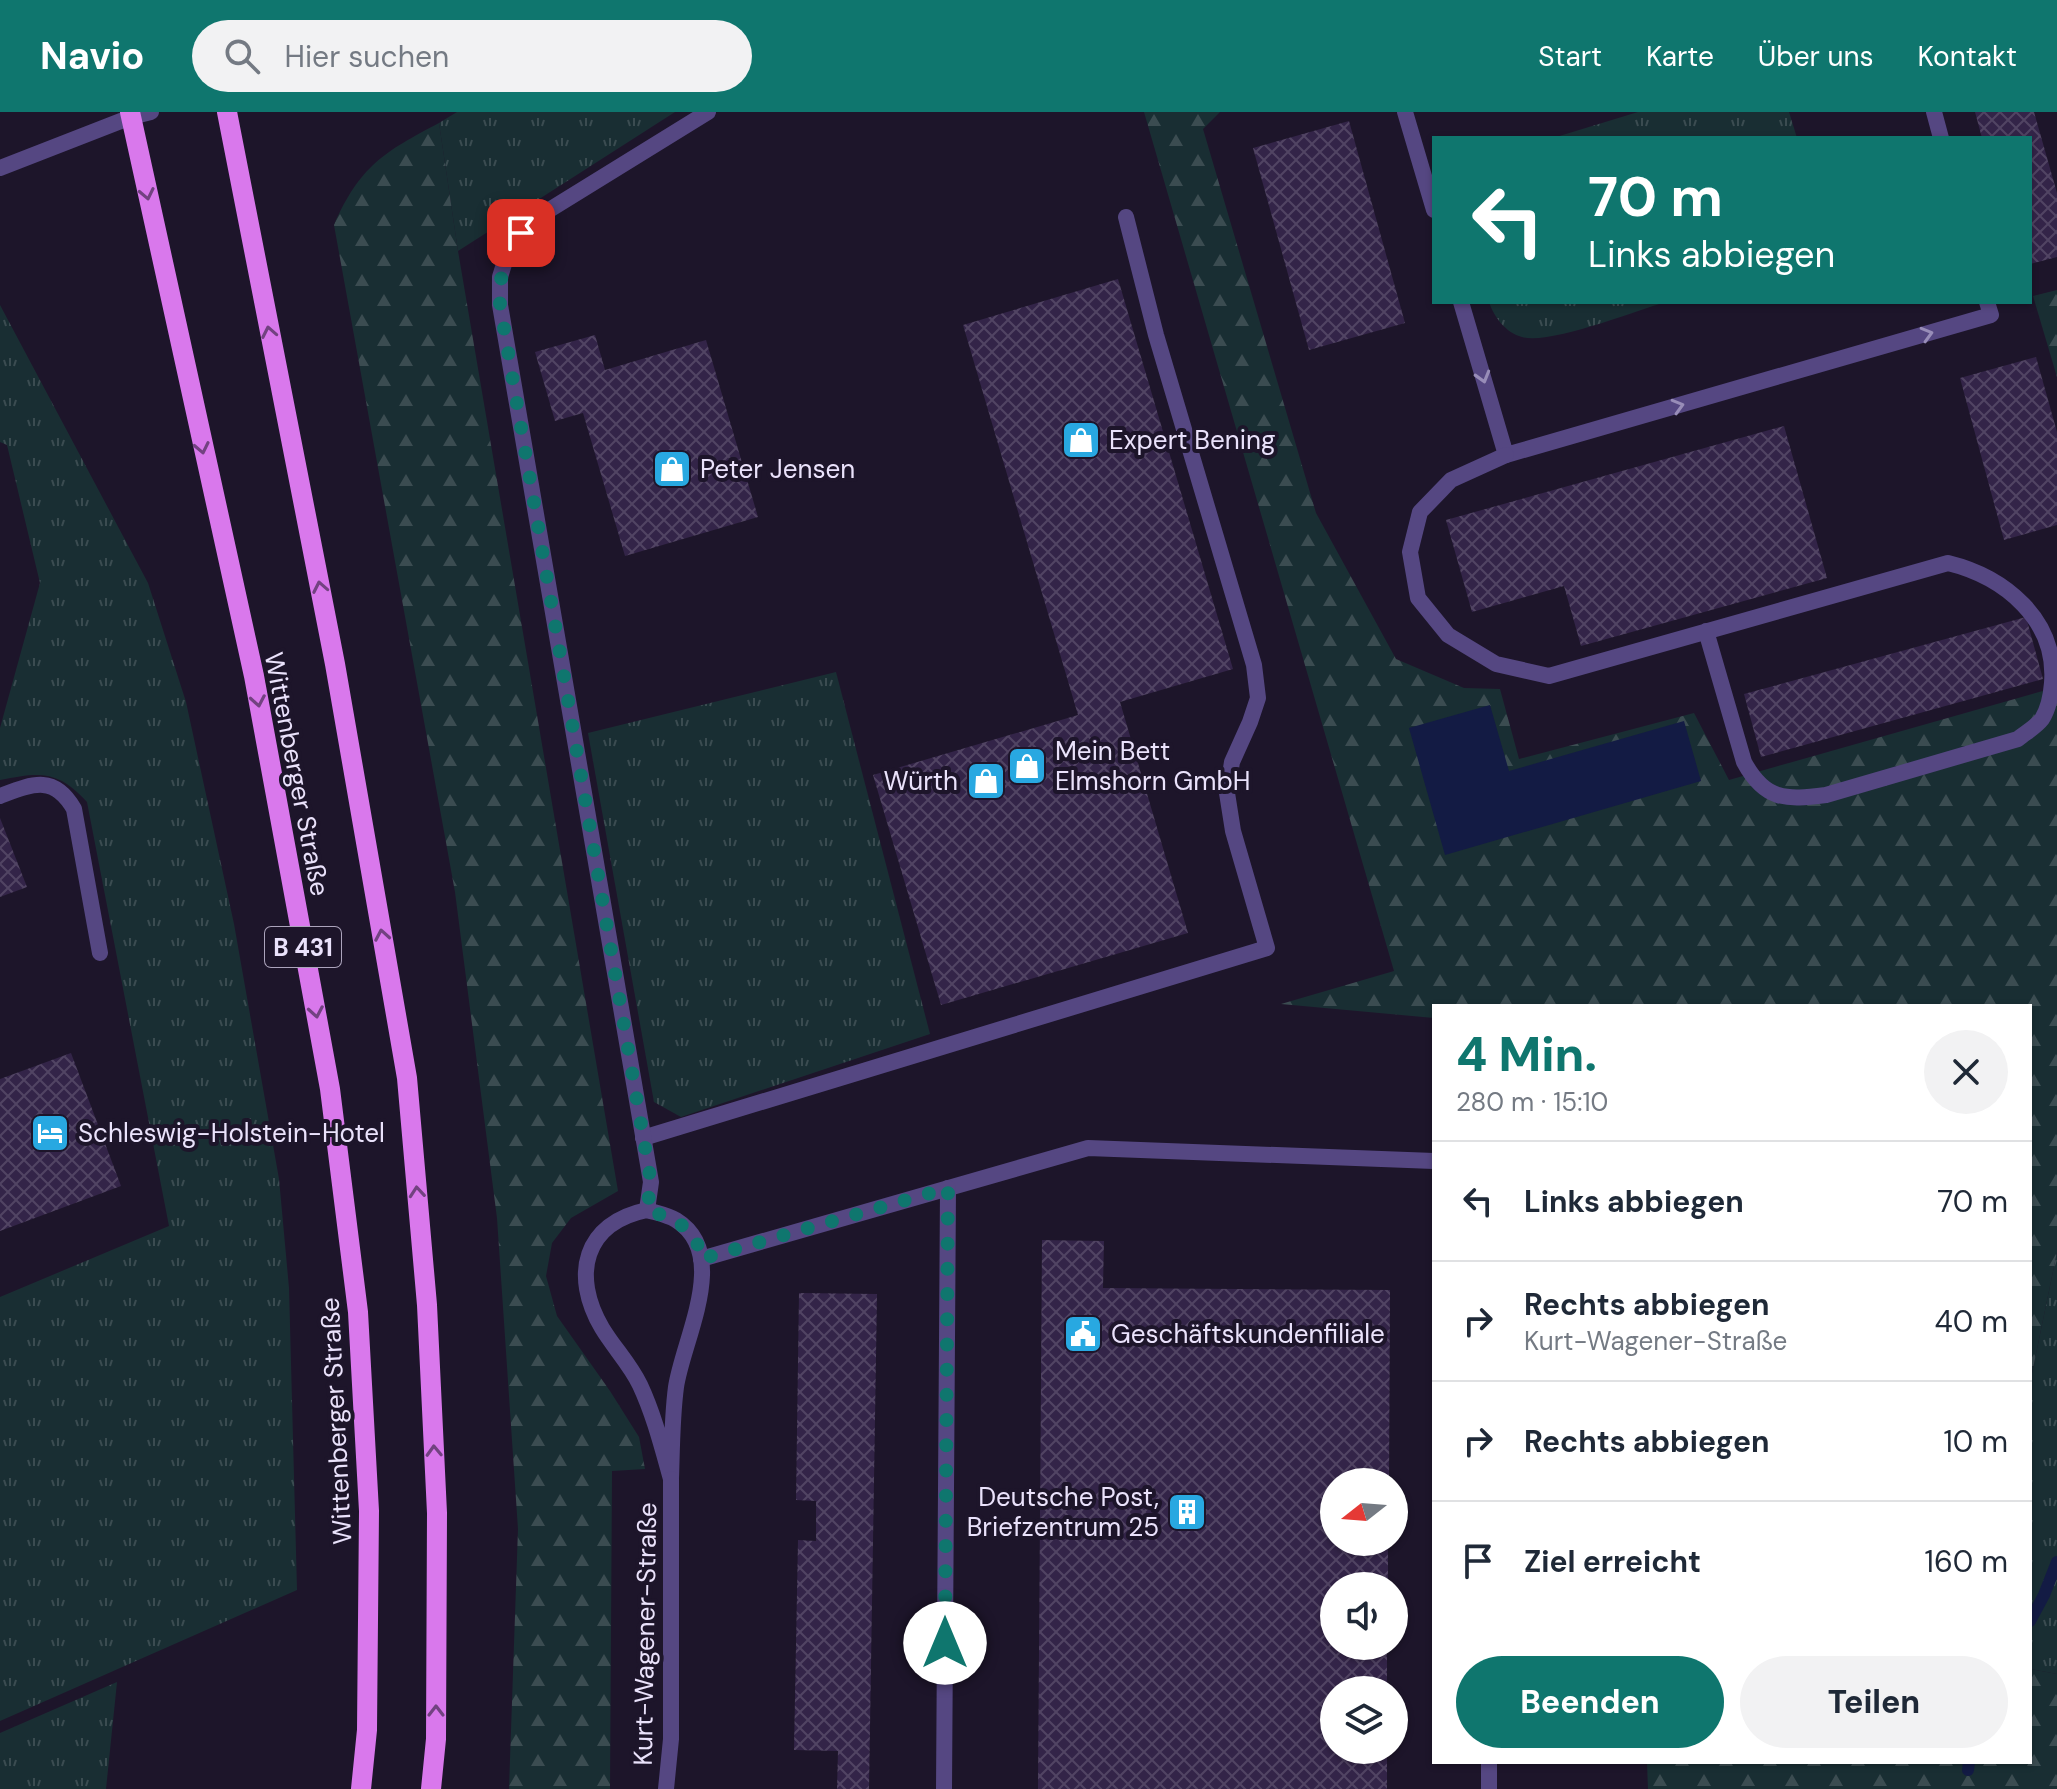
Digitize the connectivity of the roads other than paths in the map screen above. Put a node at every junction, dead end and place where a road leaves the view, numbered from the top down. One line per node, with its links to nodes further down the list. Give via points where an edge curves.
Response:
1 (227, 112): 24 (main road, Wittenberger Straße, one-way to 1, via 437,1513 427,1305 407,1078 335,664)
2 (708, 112): 16 (street, via 533,220 510,245 500,277 500,305)
3 (1405, 112): 8 (street)
4 (1934, 112): 6 (street)
5 (137, 114): 7 (street); 23 (main road, Wittenberger Straße / B 431, one-way to 23, via 254,676 330,1089 358,1312 369,1511 367,1730)
6 (1940, 136)
7 (0, 168)
8 (1432, 203)
9 (1126, 217): 16 (street, via 1254,665 1258,698 1232,762 1227,793 1267,948)
10 (1462, 304): 12 (street, one-way to 12)
11 (1988, 304): 12 (street, one-way to 11, via 1991,315)
12 (1506, 455): 13 (street, via 1451,480 1420,512 1410,552 1418,598 1448,635 1496,664 1549,676)
13 (1706, 631): 13 (street, via 1948,563 1975,570 2019,598 2043,629 2053,666 2051,701 2041,720 2018,739 1826,795 1793,799 1769,793 1754,781 1744,762)
14 (0, 796): 15 (street, via 29,785 51,785 66,796 74,809)
15 (100, 953)
16 (643, 1138): 19 (street, via 651,1182)
17 (1432, 1161): 18 (street, via 1088,1148)
18 (948, 1188): 20 (street); 26 (street)
19 (647, 1210): 20 (street, via 688,1229); 21 (street, Kurt-Wagener-Straße, via 601,1231 587,1253 587,1277 592,1308 639,1382 653,1415)
20 (701, 1259): 21 (street, Kurt-Wagener-Straße, via 703,1283 676,1386)
21 (671, 1479): 25 (street, Kurt-Wagener-Straße, via 671,1739)
22 (1489, 1764): 27 (street)
23 (361, 1789)
24 (431, 1789)
25 (666, 1789)
26 (944, 1789)
27 (1489, 1789)

